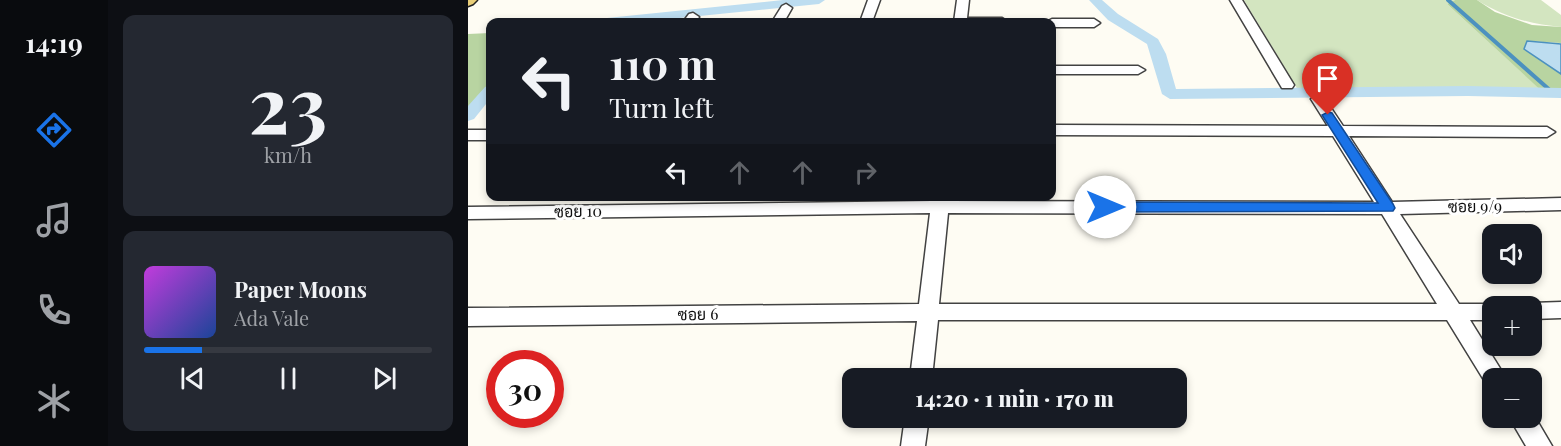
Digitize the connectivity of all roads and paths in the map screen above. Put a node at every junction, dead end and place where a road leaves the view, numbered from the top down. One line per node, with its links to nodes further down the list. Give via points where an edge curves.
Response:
1 (874, 0): 6 (street)
2 (963, 0): 7 (street)
3 (1236, 0): 12 (street)
4 (786, 8): 5 (street)
5 (780, 18)
6 (867, 18)
7 (961, 18)
8 (1056, 23): 9 (street)
9 (1094, 23)
10 (1056, 70): 11 (street)
11 (1138, 70)
12 (1287, 85)
13 (1318, 99): 15 (street)
14 (1056, 130): 15 (street)
15 (1338, 130): 16 (street); 21 (street)
16 (1547, 132)
17 (468, 135): 18 (street)
18 (486, 135)
19 (941, 202): 21 (street, ซอย 10); 22 (street, ซอย 10); 25 (street)
20 (1561, 204): 21 (street, ซอย 9/9)
21 (1388, 208): 27 (street)
22 (468, 213)
23 (1561, 310): 24 (street)
24 (1542, 311)
25 (928, 312): 27 (street, ซอย 6); 28 (street, ซอย 6); 29 (street)
26 (1482, 312): 27 (street, ซอย 6)
27 (1453, 313): 30 (street)
28 (468, 317)
29 (922, 368)
30 (1489, 368)
31 (915, 428): 33 (street)
32 (1528, 428): 34 (street)
33 (913, 446)
34 (1539, 446)

